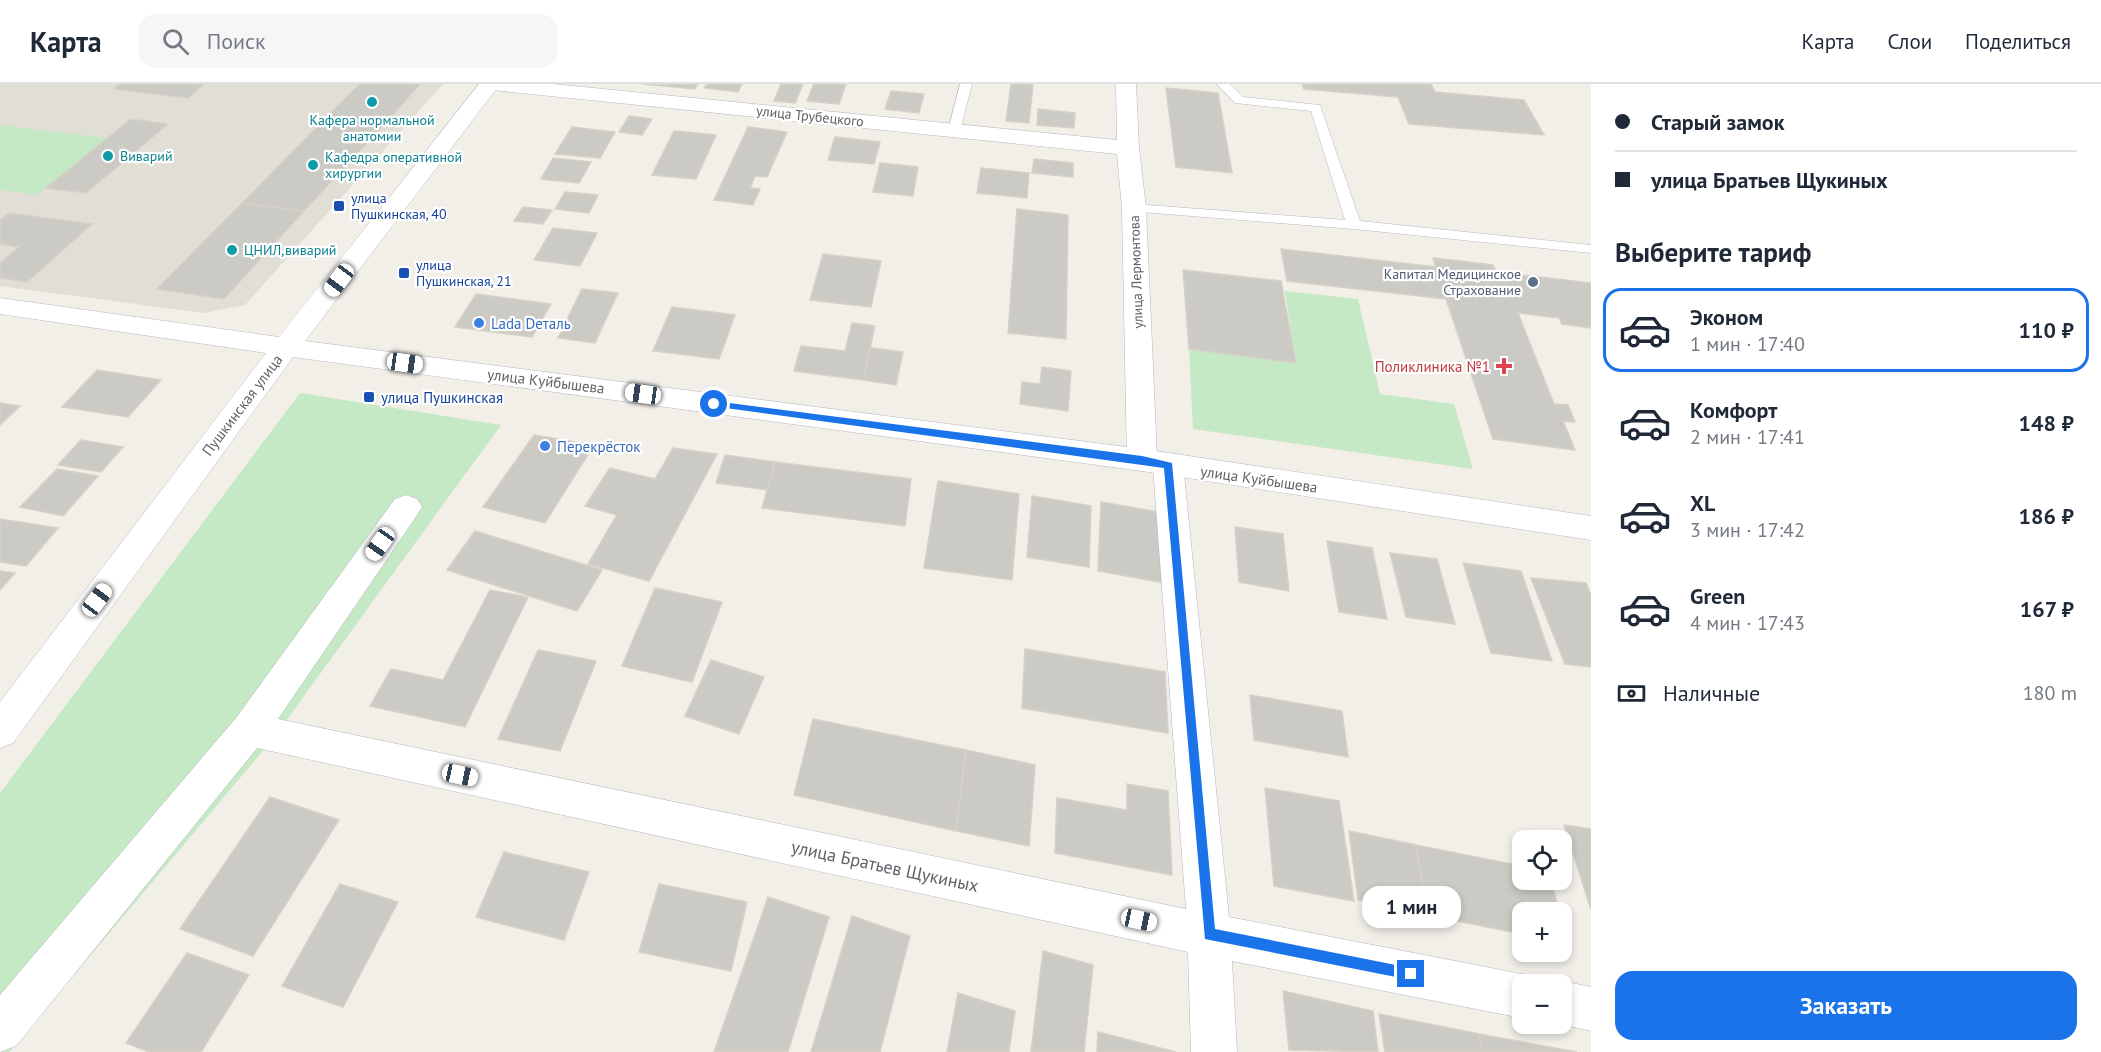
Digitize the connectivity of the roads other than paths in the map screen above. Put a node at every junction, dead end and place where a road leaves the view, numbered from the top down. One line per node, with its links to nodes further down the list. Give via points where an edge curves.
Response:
1 (491, 84): 5 (street, улица Трубецкого); 11 (street, Пушкинская улица)
2 (966, 84): 5 (lane)
3 (1126, 84): 6 (street, улица Лермонтова)
4 (1223, 84): 8 (lane, via 1239,100 1316,108)
5 (954, 131): 6 (street, улица Трубецкого)
6 (1128, 148): 7 (street, улица Лермонтова)
7 (1134, 208): 8 (lane); 12 (street, улица Лермонтова)
8 (1354, 225): 9 (lane)
9 (1591, 249)
10 (0, 306): 11 (street, улица Куйбышева)
11 (286, 347): 12 (street, улица Куйбышева); 15 (street, Пушкинская улица)
12 (1155, 463): 14 (street, улица Куйбышева); 17 (street, улица Лермонтова)
13 (406, 507): 16 (street)
14 (1591, 528)
15 (1, 729)
16 (249, 730): 17 (street, улица Братьев Щукиных); 21 (street)
17 (1209, 935): 18 (street, улица Братьев Щукиных); 22 (street, улица Лермонтова)
18 (1512, 994)
19 (1572, 1005): 20 (street)
20 (1591, 1009)
21 (0, 1030)
22 (1214, 1052)

